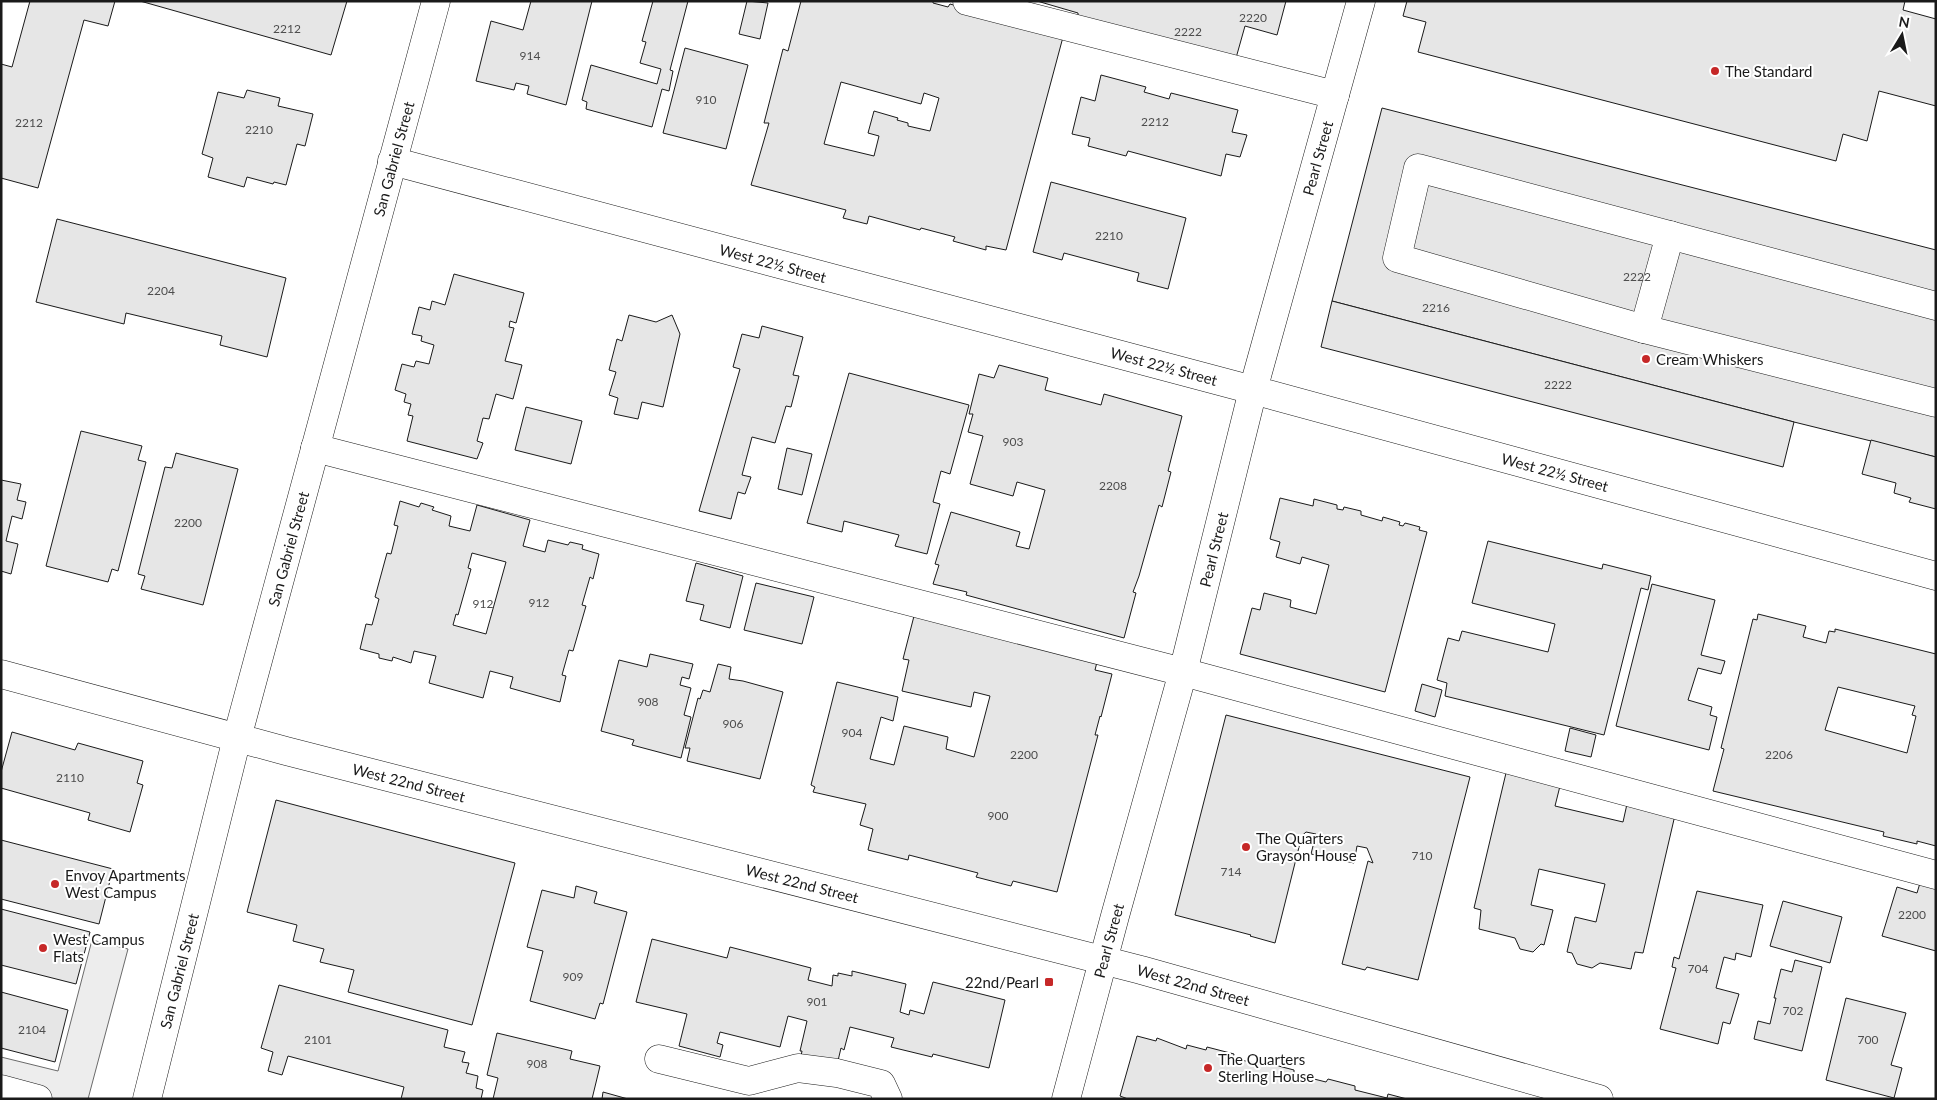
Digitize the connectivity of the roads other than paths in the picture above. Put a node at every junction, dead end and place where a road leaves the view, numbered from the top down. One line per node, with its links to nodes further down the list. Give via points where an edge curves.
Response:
1 (436, 1): 5 (street, San Gabriel Street)
2 (967, 1): 4 (street)
3 (1361, 1): 4 (street, Pearl Street)
4 (1336, 96): 9 (street, Pearl Street)
5 (392, 161): 9 (street, West 22½ Street); 11 (street, San Gabriel Street)
6 (1670, 235): 7 (street); 8 (street); 8 (street, via 1418,168 1397,258)
7 (1936, 306)
8 (1644, 329): 10 (street)
9 (1253, 390): 12 (street, West 22½ Street); 13 (street, Pearl Street)
10 (1936, 403)
11 (315, 448): 13 (street); 15 (street, San Gabriel Street)
12 (1936, 576)
13 (1183, 672): 16 (street); 17 (street, Pearl Street)
14 (1, 674): 15 (street, West 22nd Street)
15 (237, 738): 17 (street, West 22nd Street); 21 (street, San Gabriel Street)
16 (1936, 875)
17 (1103, 960): 23 (street, Pearl Street); 24 (street, West 22nd Street)
18 (659, 1059): 22 (street, via 749,1081 798,1068 837,1073 881,1084)
19 (1, 1089): 20 (street)
20 (38, 1099)
21 (147, 1099)
22 (888, 1099)
23 (1066, 1099)
24 (1599, 1099)

